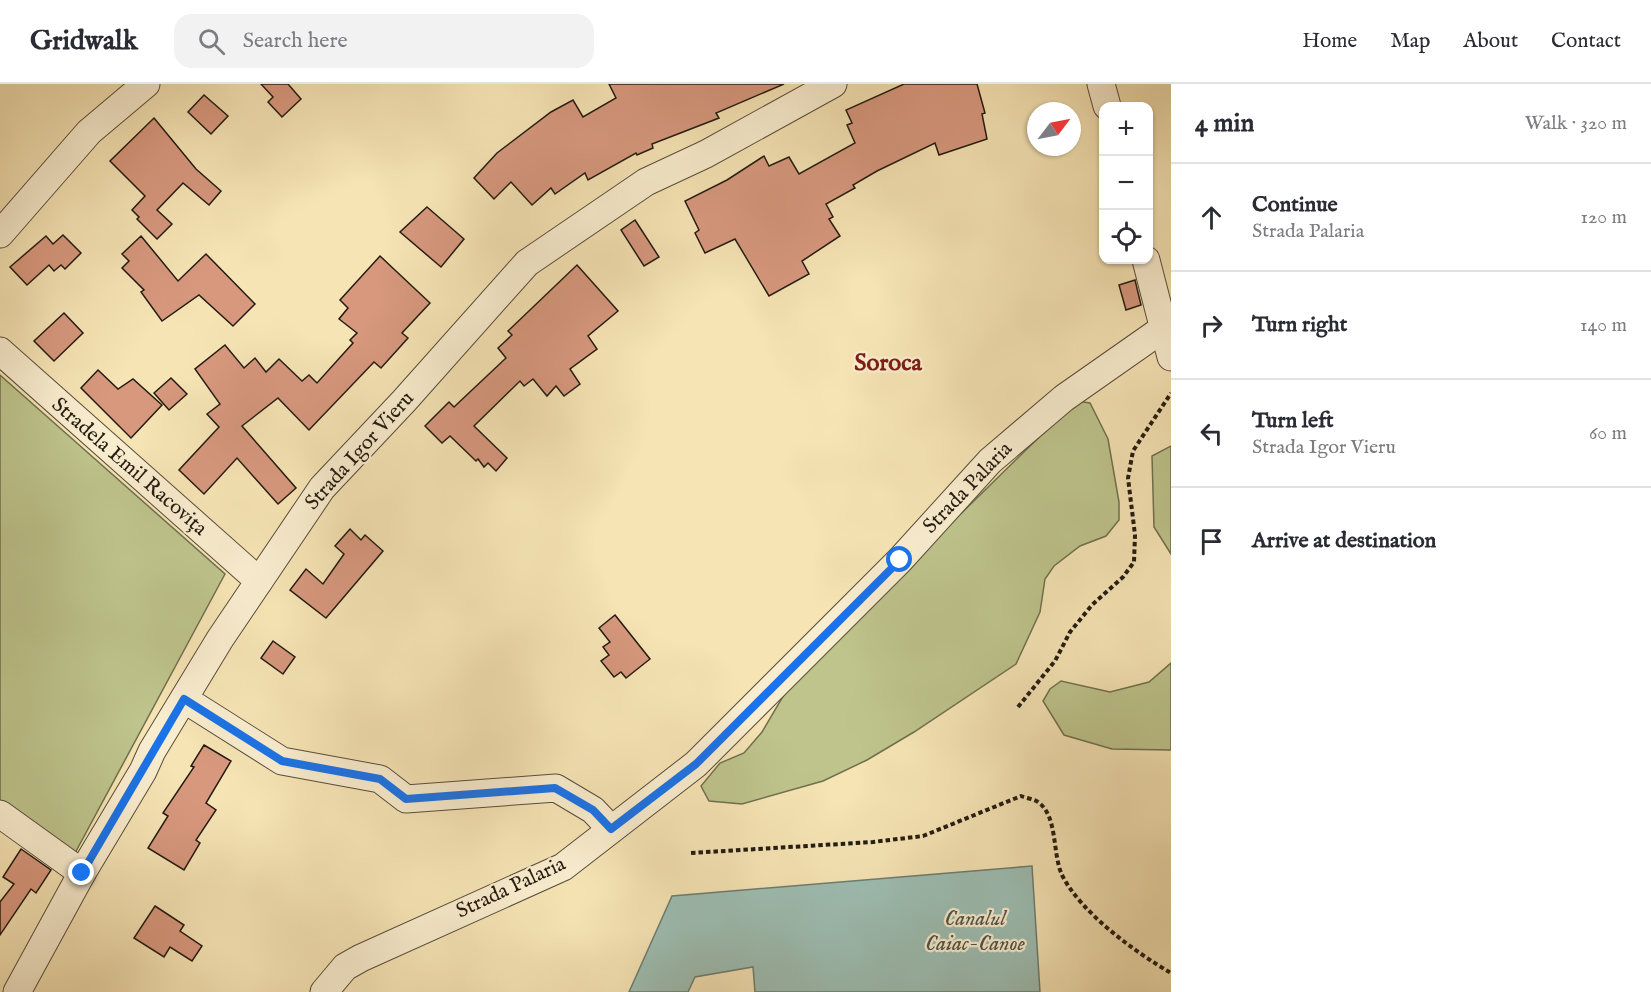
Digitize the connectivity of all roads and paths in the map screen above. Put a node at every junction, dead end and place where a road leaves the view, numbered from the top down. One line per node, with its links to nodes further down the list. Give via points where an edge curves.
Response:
1 (146, 84): 5 (street, via 89,132)
2 (833, 84): 11 (street, Strada Igor Vieru, via 706,154 646,182 527,263 322,488)
3 (1101, 84): 4 (street)
4 (1106, 102)
5 (0, 234)
6 (1147, 264): 7 (street)
7 (1164, 328): 9 (street); 15 (street, Strada Palaria, via 1064,398 990,461 900,560 802,655 745,718 696,764)
8 (0, 351): 11 (street, Stradela Emil Racovița)
9 (1171, 357)
10 (1171, 393): 13 (path, via 1133,451 1128,478 1134,562 1070,632 1055,661)
11 (259, 581): 12 (street, Strada Igor Vieru)
12 (184, 699): 15 (street, via 282,761 380,779 406,799 555,788 593,810); 17 (street, Strada Igor Vieru)
13 (1018, 707)
14 (0, 814): 17 (street)
15 (611, 829): 20 (street, Strada Palaria, via 563,867 345,967)
16 (691, 853): 18 (path, via 923,836 1021,796 1039,802 1052,822 1053,844 1062,875 1092,913 1141,955)
17 (82, 873): 19 (street, Strada Igor Vieru)
18 (1171, 973)
19 (16, 992)
20 (324, 992)

